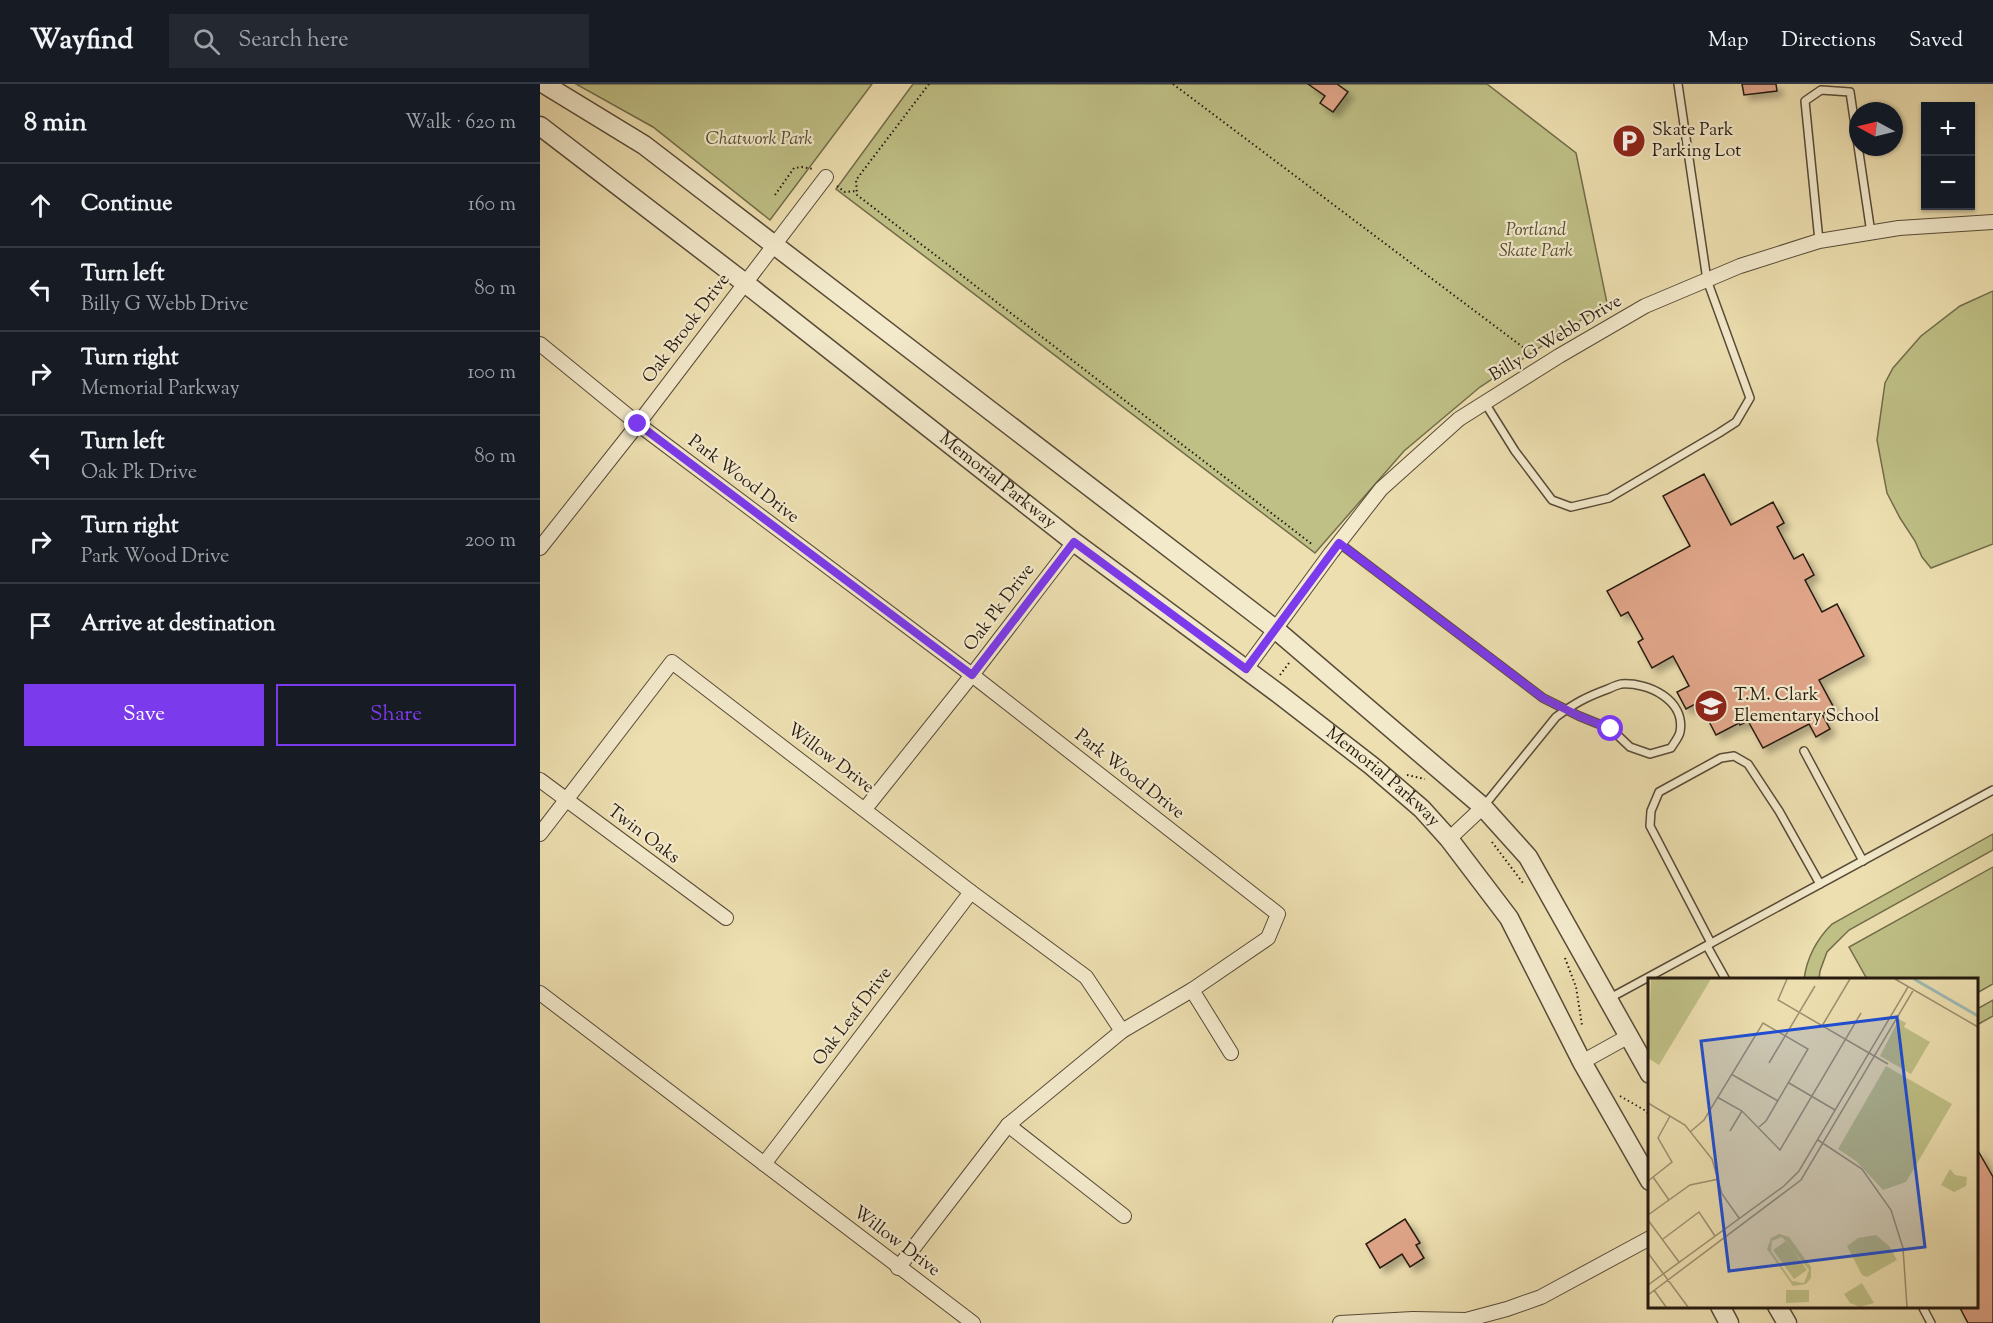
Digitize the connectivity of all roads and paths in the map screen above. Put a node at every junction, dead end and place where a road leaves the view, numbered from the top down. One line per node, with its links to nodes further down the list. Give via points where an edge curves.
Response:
1 (544, 84): 10 (street, via 644,145)
2 (929, 84): 19 (path, via 856,180 857,195)
3 (1173, 84): 14 (path)
4 (1678, 84): 11 (lane)
5 (540, 126): 12 (street, Memorial Parkway)
6 (826, 177): 10 (street, Oak Brook Drive)
7 (1993, 222): 8 (street, Billy G Webb Drive)
8 (1871, 232): 9 (street, Billy G Webb Drive); 9 (lane, via 1850,92 1821,90 1804,101)
9 (1819, 241): 11 (street, Billy G Webb Drive)
10 (774, 246): 12 (street, Oak Brook Drive); 21 (street)
11 (1707, 280): 15 (street, Billy G Webb Drive, via 1645,306); 15 (lane, via 1750,398 1736,422 1609,498 1571,507 1552,500)
12 (745, 282): 16 (street, Oak Brook Drive); 17 (street, Memorial Parkway)
13 (540, 344): 16 (street, Park Wood Drive)
14 (1524, 348)
15 (1485, 403): 18 (street, Billy G Webb Drive, via 1459,419 1381,489)
16 (638, 424): 20 (street, Oak Brook Drive); 23 (street, Park Wood Drive)
17 (1074, 542): 22 (street, Memorial Parkway); 23 (street, Oak Pk Drive)
18 (1339, 543): 21 (street, Billy G Webb Drive); 24 (lane, via 1543,698)
19 (1313, 545)
20 (540, 548)
21 (1275, 629): 22 (street, Billy G Webb Drive); 29 (street)
22 (1246, 669): 32 (street, Memorial Parkway, via 1372,766 1422,809)
23 (972, 675): 30 (street, Oak Pk Drive); 39 (street, Park Wood Drive, via 1278,914 1268,938)
24 (1566, 709): 24 (lane, via 1621,684 1650,688 1670,699 1680,716 1680,734 1671,748 1650,754 1630,747 1611,729); 29 (lane)
25 (1804, 751): 33 (lane)
26 (540, 780): 28 (street, Twin Oaks)
27 (1993, 790): 33 (lane)
28 (567, 800): 30 (street, Willow Drive, via 672,662); 31 (street, Willow Drive); 36 (street, Twin Oaks)
29 (1483, 807): 32 (street); 41 (street, via 1528,857)
30 (865, 809): 35 (street, Willow Drive)
31 (540, 834)
32 (1449, 839): 45 (street, Memorial Parkway, via 1509,918)
33 (1863, 861): 34 (lane)
34 (1820, 884): 37 (lane); 37 (lane, via 1748,764 1734,756 1721,758 1659,792 1650,826)
35 (971, 892): 42 (street, Willow Drive, via 1086,977); 48 (street, Oak Leaf Drive)
36 (726, 918)
37 (1709, 944): 38 (lane); 41 (lane)
38 (1725, 978)
39 (1192, 990): 42 (street, Park Wood Drive); 44 (street)
40 (540, 993): 48 (street, Willow Drive)
41 (1608, 999): 43 (street)
42 (1122, 1031): 47 (street, Park Wood Drive)
43 (1629, 1036): 45 (street); 46 (street)
44 (1231, 1053)
45 (1582, 1062): 49 (street, Memorial Parkway)
46 (1648, 1070)
47 (1008, 1125): 50 (street); 52 (street, Park Wood Drive)
48 (764, 1164): 52 (street, Willow Drive)
49 (1648, 1178)
50 (1124, 1216)
51 (1648, 1239): 56 (street, via 1541,1297 1507,1309 1466,1320)
52 (898, 1268): 57 (street, Willow Drive)
53 (1721, 1308): 59 (street)
54 (1779, 1308): 60 (street)
55 (1923, 1308): 61 (lane)
56 (1412, 1321): 58 (street)
57 (973, 1323)
58 (1340, 1323)
59 (1729, 1323)
60 (1787, 1323)
61 (1931, 1323)

